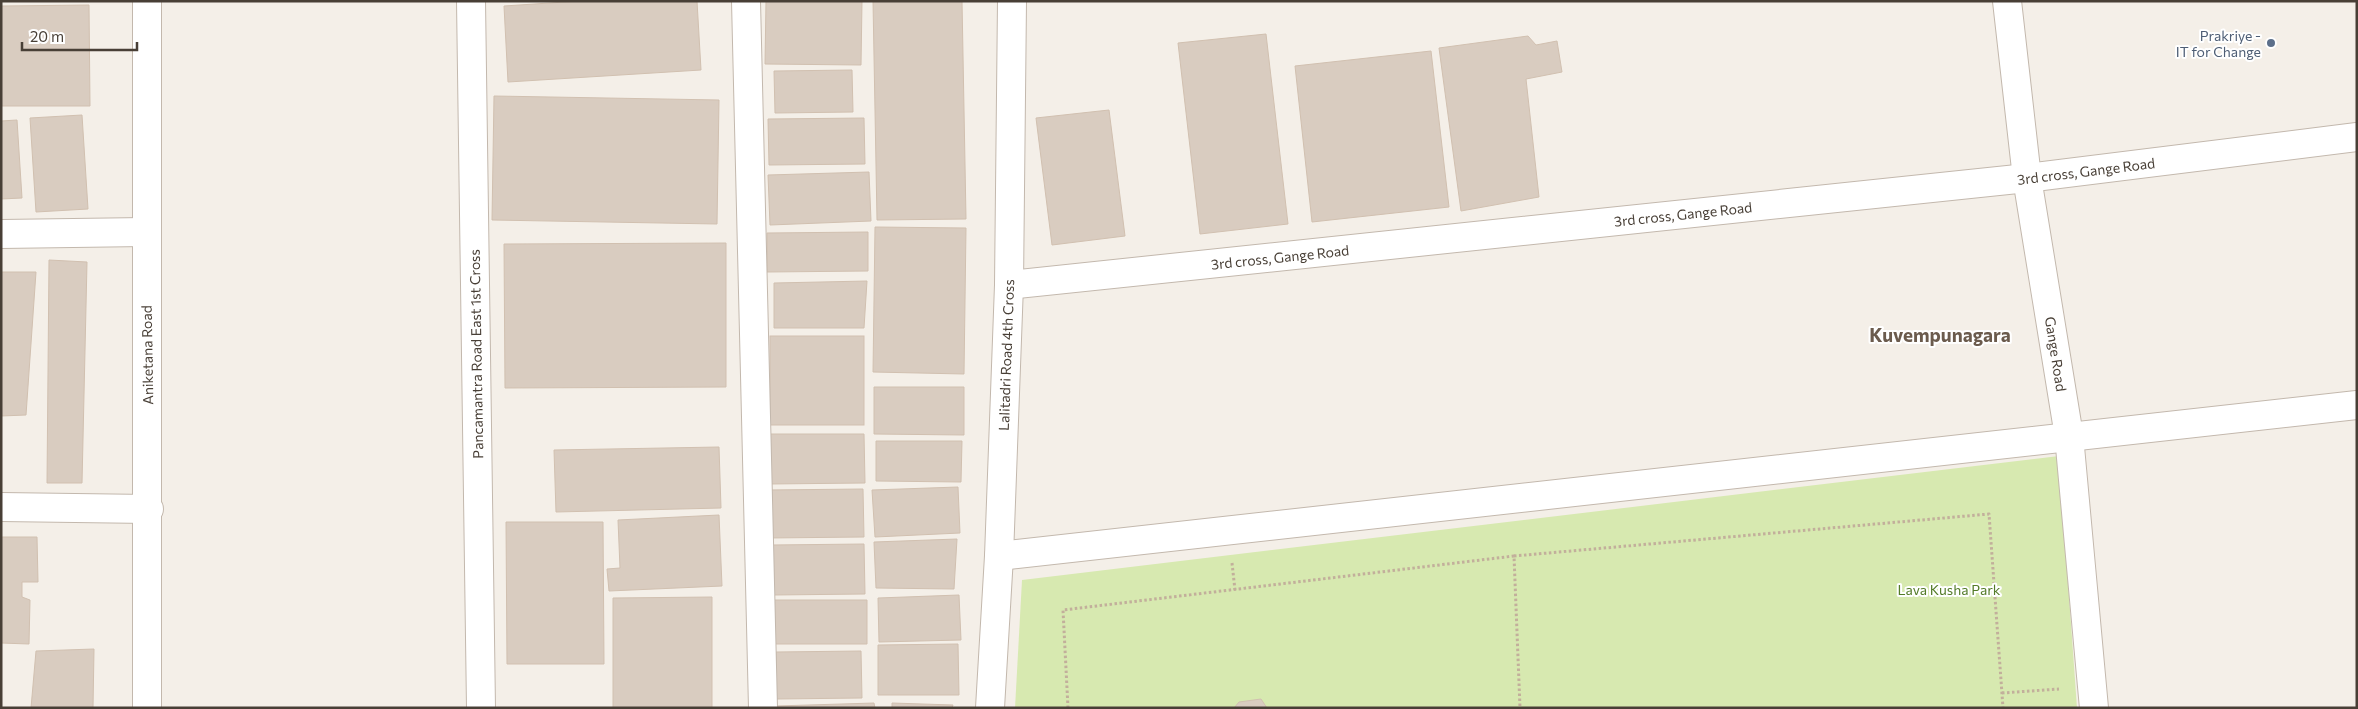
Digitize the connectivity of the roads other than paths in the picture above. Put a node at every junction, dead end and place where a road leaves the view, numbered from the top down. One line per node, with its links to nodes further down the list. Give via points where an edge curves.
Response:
1 (147, 1): 8 (street, Aniketana Road)
2 (471, 1): 18 (street, Pancamantra Road East 1st Cross)
3 (746, 1): 19 (street)
4 (1012, 1): 10 (street, Lalitadri Road 4th Cross)
5 (2007, 1): 7 (street, Gange Road)
6 (2357, 137): 7 (street, 3rd cross, Gange Road)
7 (2027, 178): 10 (street, 3rd cross, Gange Road); 12 (street, Gange Road)
8 (145, 232): 9 (street); 14 (street, Aniketana Road)
9 (1, 234)
10 (1009, 285): 15 (street, Lalitadri Road 4th Cross)
11 (2357, 405): 12 (street)
12 (2069, 436): 15 (street); 16 (street, Gange Road)
13 (1, 508): 14 (street)
14 (149, 509): 17 (street, Aniketana Road)
15 (999, 556): 20 (street, Lalitadri Road 4th Cross)
16 (2093, 698)
17 (147, 708)
18 (481, 708)
19 (764, 708)
20 (990, 708)

